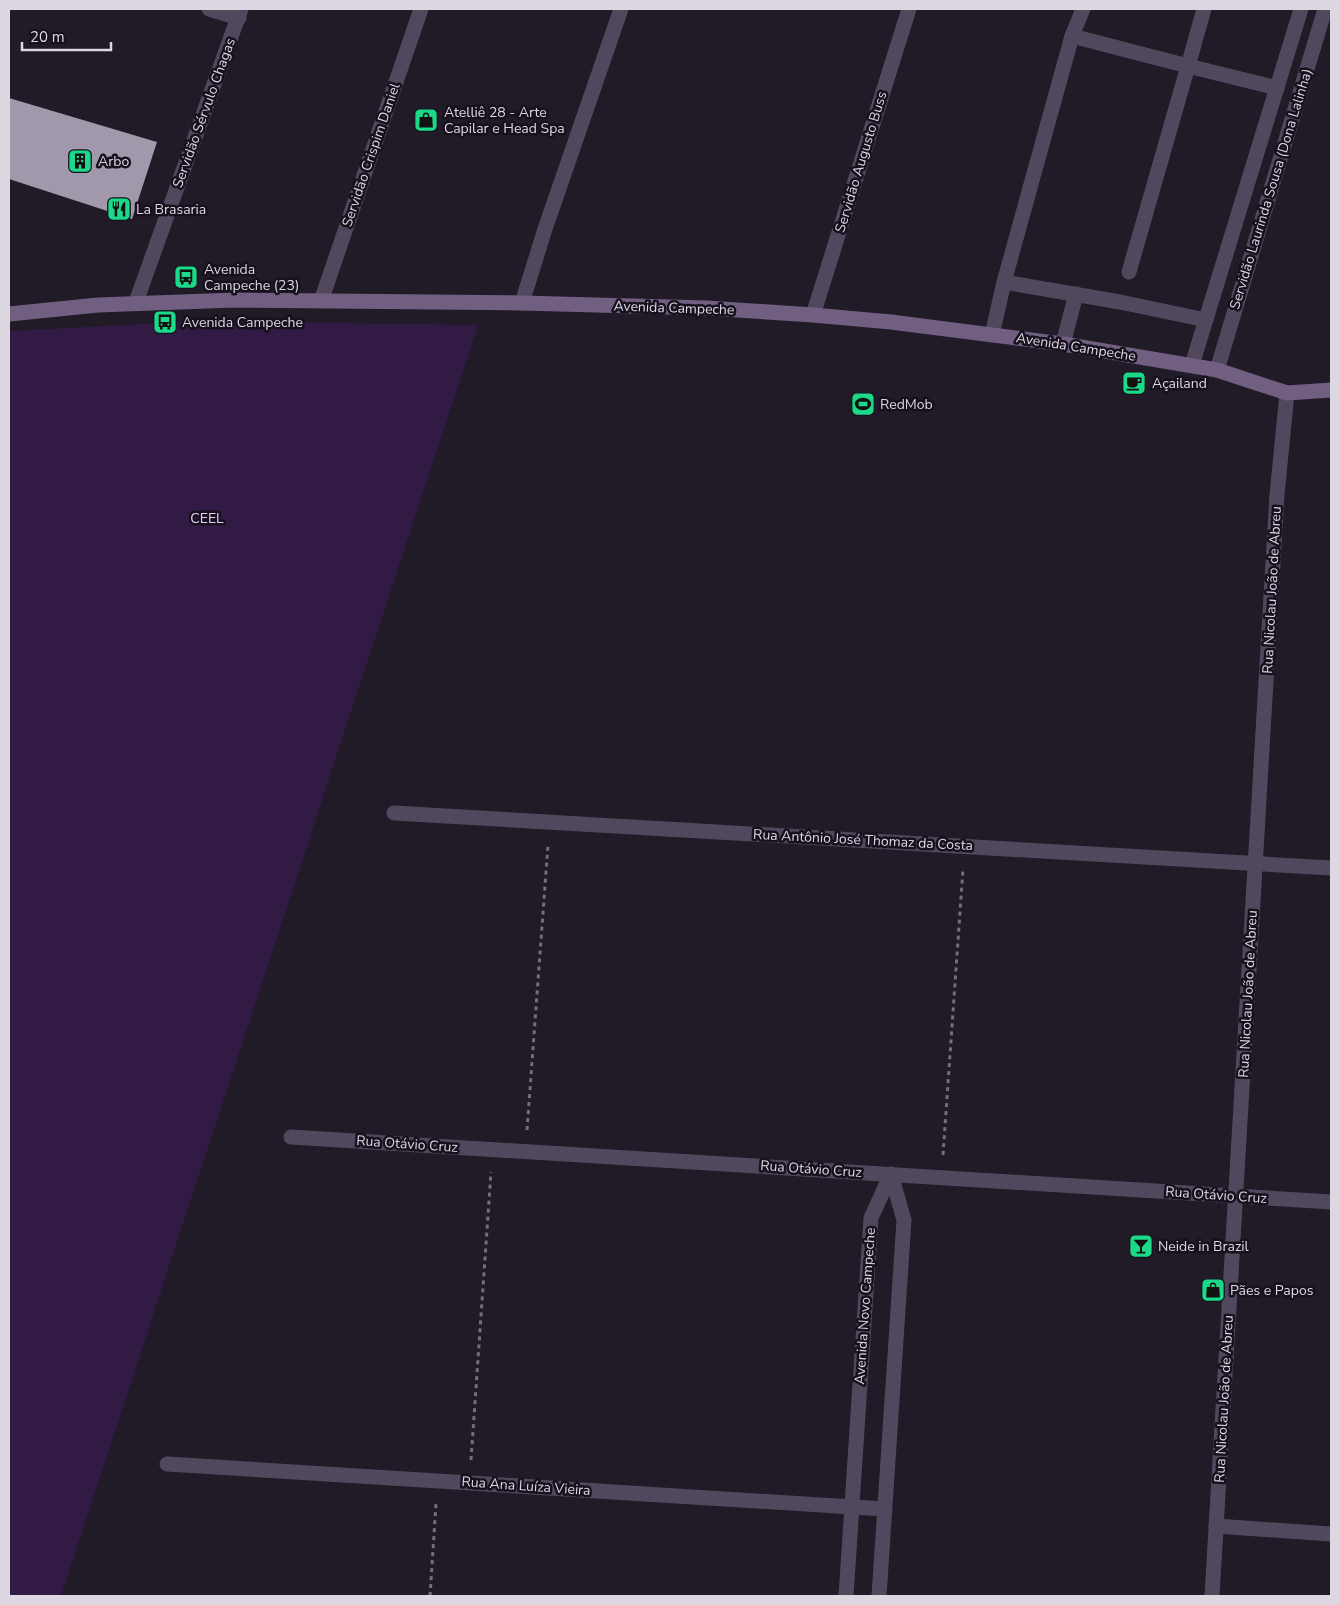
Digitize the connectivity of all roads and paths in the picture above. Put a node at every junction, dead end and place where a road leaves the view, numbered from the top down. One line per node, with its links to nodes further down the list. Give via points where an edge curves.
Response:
1 (208, 9): 9 (street)
2 (421, 9): 16 (street, Servidão Crispim Daniel)
3 (621, 9): 18 (street)
4 (909, 9): 20 (street, Servidão Augusto Buss)
5 (1082, 9): 10 (street)
6 (1204, 9): 11 (street)
7 (1300, 9): 12 (street)
8 (1325, 9): 25 (street, Servidão Laurinda Sousa (Dona Lalinha))
9 (240, 13): 17 (street, Servidão Sérvulo Chagas)
10 (1072, 36): 11 (street); 14 (street)
11 (1188, 66): 12 (street); 13 (street)
12 (1276, 88): 21 (street)
13 (1129, 272)
14 (1004, 282): 15 (street); 22 (street)
15 (1076, 294): 21 (street); 23 (street)
16 (321, 301): 17 (main road, Avenida Campeche); 18 (main road, Avenida Campeche)
17 (136, 302): 19 (main road, Avenida Campeche)
18 (522, 303): 20 (main road, Avenida Campeche, via 707,308)
19 (9, 314)
20 (813, 315): 22 (main road, Avenida Campeche)
21 (1206, 320): 24 (street)
22 (992, 335): 23 (main road, Avenida Campeche)
23 (1063, 344): 24 (main road, Avenida Campeche)
24 (1192, 365): 25 (main road, Avenida Campeche)
25 (1217, 370): 27 (main road, Avenida Campeche)
26 (1331, 390): 27 (main road, Avenida Campeche)
27 (1287, 393): 31 (street, Rua Nicolau João de Abreu, via 1277,495)
28 (394, 813): 29 (street, Rua Antônio José Thomaz da Costa)
29 (550, 822): 30 (street, Rua Antônio José Thomaz da Costa); 35 (path)
30 (964, 846): 31 (street, Rua Antônio José Thomaz da Costa); 37 (path)
31 (1256, 863): 32 (street, Rua Antônio José Thomaz da Costa); 38 (street, Rua Nicolau João de Abreu)
32 (1331, 868)
33 (292, 1137): 34 (street, Rua Otávio Cruz)
34 (492, 1149): 35 (street, Rua Otávio Cruz); 42 (path)
35 (526, 1152): 36 (street, Rua Otávio Cruz)
36 (891, 1174): 37 (street, Rua Otávio Cruz); 43 (street, Avenida Novo Campeche, via 871,1218); 44 (street, via 904,1220)
37 (941, 1178): 38 (street, Rua Otávio Cruz)
38 (1236, 1196): 39 (street, Rua Otávio Cruz); 45 (street, Rua Nicolau João de Abreu)
39 (1331, 1202)
40 (167, 1464): 41 (street, Rua Ana Luíza Vieira)
41 (437, 1481): 42 (street, Rua Ana Luíza Vieira); 47 (path)
42 (470, 1483): 43 (street, Rua Ana Luíza Vieira)
43 (852, 1507): 44 (street, Rua Ana Luíza Vieira); 48 (street, Avenida Novo Campeche)
44 (885, 1509): 49 (street)
45 (1216, 1526): 46 (street); 50 (street, Rua Nicolau João de Abreu)
46 (1331, 1534)
47 (430, 1596)
48 (846, 1596)
49 (879, 1596)
50 (1212, 1596)

